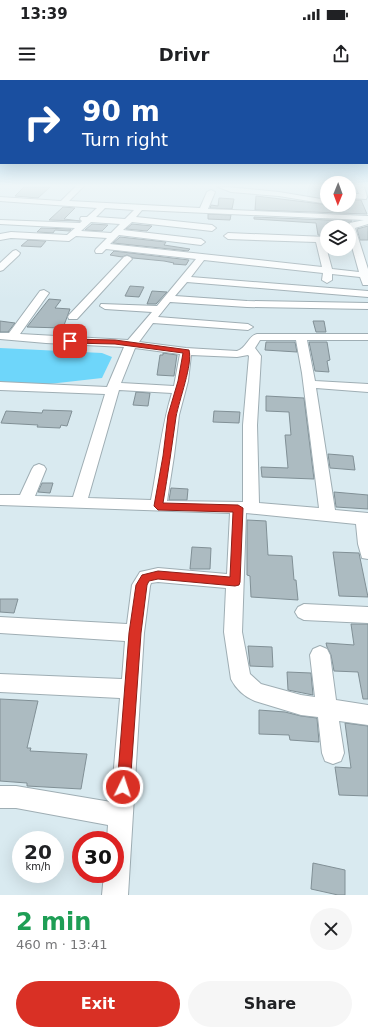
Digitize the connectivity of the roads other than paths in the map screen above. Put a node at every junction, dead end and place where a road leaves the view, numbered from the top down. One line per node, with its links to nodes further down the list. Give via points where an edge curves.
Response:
1 (23, 224): 6 (street)
2 (83, 224): 6 (street)
3 (124, 224): 7 (street)
4 (170, 224): 5 (street)
5 (212, 228)
6 (78, 229): 7 (street); 8 (street, via 64,239 11,235)
7 (115, 234): 11 (street); 13 (street)
8 (0, 237)
9 (231, 238): 10 (street)
10 (320, 240)
11 (200, 242)
12 (356, 244): 19 (street)
13 (103, 246): 16 (street); 29 (street, via 99,254 131,259)
14 (16, 253): 17 (street)
15 (326, 256): 18 (street)
16 (202, 257): 18 (street); 20 (street)
17 (0, 268)
18 (328, 271): 19 (street); 21 (street)
19 (366, 277): 23 (street)
20 (183, 279): 21 (street); 24 (street)
21 (325, 291): 23 (street)
22 (44, 293): 34 (street)
23 (368, 294)
24 (168, 299): 25 (street); 28 (street)
25 (247, 304): 27 (street); 31 (street)
26 (105, 306): 28 (street)
27 (368, 306)
28 (159, 309): 30 (street)
29 (73, 316)
30 (150, 320): 31 (street); 37 (street)
31 (248, 327): 35 (street, via 250,334)
32 (0, 336): 34 (street)
33 (302, 336): 35 (street); 36 (street); 40 (street)
34 (12, 337): 37 (street)
35 (257, 337): 38 (street)
36 (368, 337)
37 (131, 344): 39 (street); 42 (street)
38 (249, 350): 39 (street, via 243,354); 50 (street, via 255,356)
39 (186, 351): 44 (street)
40 (310, 384): 43 (street); 51 (street)
41 (0, 386): 42 (street)
42 (113, 388): 44 (street); 48 (street)
43 (368, 388)
44 (179, 390): 49 (street, via 172,415)
45 (39, 469): 47 (street)
46 (0, 500): 47 (street)
47 (25, 501): 48 (street)
48 (79, 502): 49 (street)
49 (158, 506): 50 (street)
50 (244, 508): 51 (street); 54 (street)
51 (328, 515): 52 (street)
52 (366, 519): 53 (street)
53 (368, 553)
54 (235, 582): 58 (street, via 158,575 146,578 142,585); 62 (street, via 233,632 241,679 255,692 301,705)
55 (304, 612): 56 (street)
56 (368, 615)
57 (0, 625): 58 (street)
58 (135, 633): 61 (street)
59 (320, 655): 62 (street)
60 (0, 683): 61 (street)
61 (130, 689): 66 (street)
62 (328, 709): 63 (street); 64 (street)
63 (368, 715)
64 (333, 753)
65 (0, 797): 66 (street, via 16,797)
66 (121, 816): 67 (street)
67 (115, 895)

